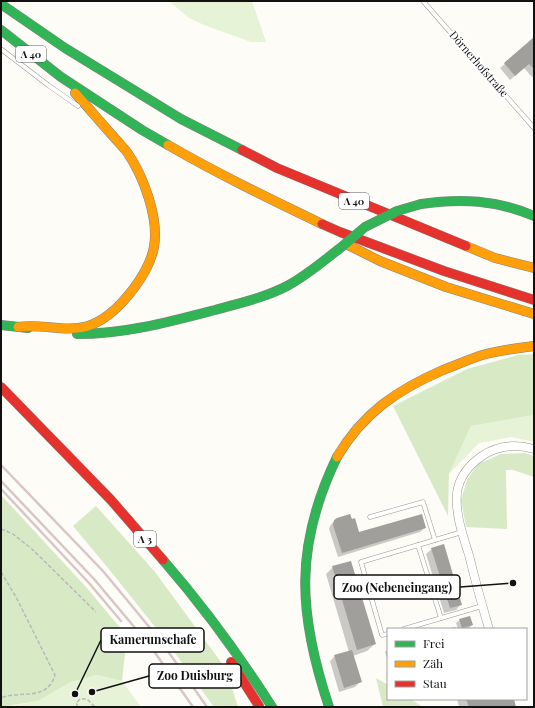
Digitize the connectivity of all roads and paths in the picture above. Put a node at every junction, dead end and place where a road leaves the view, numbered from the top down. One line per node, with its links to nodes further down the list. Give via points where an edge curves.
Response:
1 (423, 1): 7 (lane, Dörnerhofstraße)
2 (1, 4): 10 (highway, A 40, via 65,48 181,119 277,168 495,258)
3 (1, 30): 5 (highway, A 40)
4 (1, 49): 6 (lane)
5 (61, 77): 6 (highway); 8 (highway, A 40, via 142,130)
6 (101, 122): 14 (highway, via 127,152 141,178 154,228 152,258 145,273 117,308 97,322 74,329)
7 (534, 128)
8 (257, 193): 11 (highway, A 40, via 340,232 444,271); 12 (highway, via 290,216 380,261 446,287)
9 (534, 216): 14 (highway, bridge, via 493,202 466,199 421,204 397,211 365,227 338,249 323,266 268,295 138,330 68,334)
10 (534, 268)
11 (534, 300)
12 (534, 314)
13 (1, 325): 14 (highway)
14 (33, 327)
15 (534, 346): 36 (highway, via 491,353 410,384 363,421 334,462 312,521 304,574 305,603 314,660)
16 (1, 387): 35 (highway, A 3, via 89,476 174,573 219,629)
17 (1, 398): 34 (highway, A 3, via 80,479 169,578 211,633)
18 (534, 449): 21 (street, via 505,446 490,451 472,463 457,492)
19 (370, 517): 22 (lane, via 423,502)
20 (1, 529): 26 (path, via 13,534 32,549)
21 (462, 532): 22 (lane); 25 (street)
22 (435, 540): 23 (lane)
23 (418, 545): 27 (lane); 30 (lane, via 361,562 382,635)
24 (1, 572): 31 (path, via 16,596 55,675 44,690 36,694)
25 (482, 606): 27 (lane); 29 (street)
26 (96, 612)
27 (441, 618): 28 (lane)
28 (407, 628)
29 (489, 628)
30 (387, 634)
31 (1, 698)
32 (78, 707): 33 (path, via 76,703 80,699 87,699)
33 (95, 707)
34 (260, 707)
35 (272, 707)
36 (329, 707)

